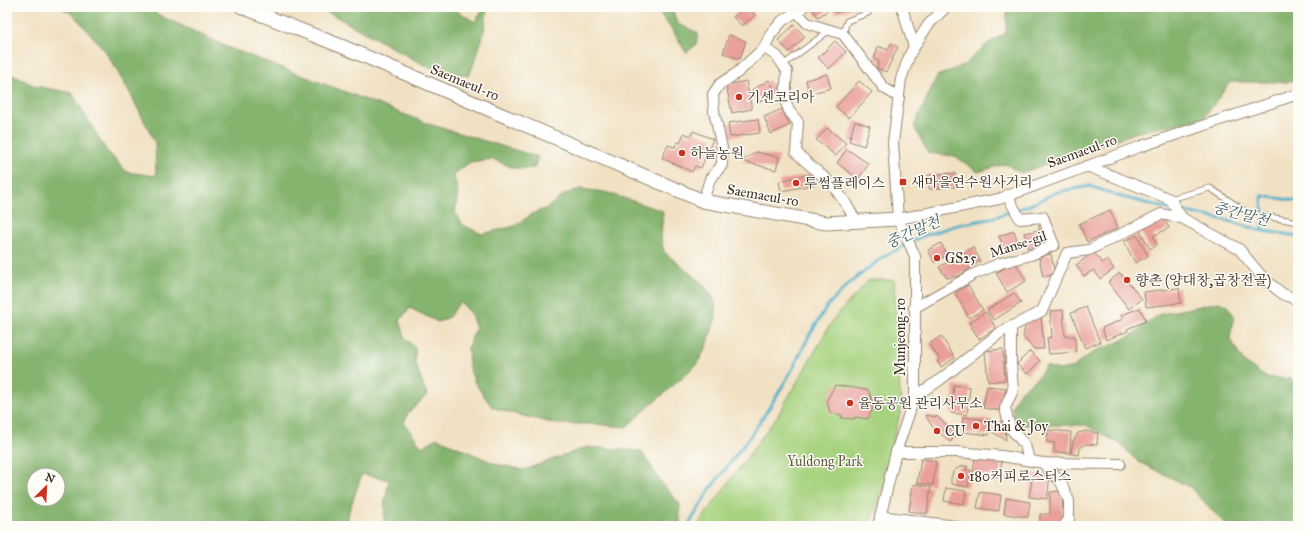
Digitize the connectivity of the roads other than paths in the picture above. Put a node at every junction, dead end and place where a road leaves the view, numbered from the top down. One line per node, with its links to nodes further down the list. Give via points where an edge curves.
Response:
1 (242, 7): 16 (street, Saemaeul-ro, via 341,46)
2 (902, 7): 8 (street)
3 (946, 7): 8 (street, via 928,25)
4 (800, 9): 6 (street, via 807,23); 9 (street, via 782,21)
5 (868, 13): 7 (lane, via 847,21)
6 (830, 30): 7 (street); 10 (lane)
7 (843, 34): 12 (street, via 884,88)
8 (914, 47): 12 (street, via 901,79)
9 (764, 48): 10 (street, via 777,56); 16 (street, via 720,84 714,94 722,165 710,179)
10 (783, 65): 19 (street, via 787,71 785,100 789,111 798,122 796,152 829,182)
11 (1298, 94): 13 (street, Saemaeul-ro)
12 (899, 97): 18 (street, via 893,143)
13 (1087, 166): 14 (street); 15 (street, Saemaeul-ro)
14 (1170, 199): 17 (street); 20 (lane, via 1210,188 1248,212)
15 (1010, 200): 18 (street, Saemaeul-ro, via 999,199); 21 (street, via 1020,219 1043,217)
16 (703, 201): 19 (street, Saemaeul-ro, via 826,223)
17 (1182, 218): 22 (street, via 1161,214 1089,250); 23 (street, via 1239,249 1264,279 1283,294)
18 (898, 219): 19 (street, Saemaeul-ro); 24 (street, Munjeong-ro, via 915,256)
19 (856, 221)
20 (1298, 222)
21 (1054, 245): 22 (street, Manse-gil); 24 (street, Manse-gil, via 974,274)
22 (1067, 253): 25 (street, via 1042,311)
23 (1298, 300)
24 (914, 308): 26 (street, Munjeong-ro)
25 (1011, 327): 26 (street, via 1001,332 938,382); 28 (street, via 1014,390 1005,408 1010,428 1025,445)
26 (915, 396): 27 (street, Munjeong-ro)
27 (896, 452): 28 (street, via 957,452); 31 (street, Munjeong-ro)
28 (1029, 460): 29 (street)
29 (1042, 463): 30 (street); 34 (street, via 1061,482 1069,501 1069,519)
30 (1120, 464)
31 (880, 516): 32 (street, Munjeong-ro); 33 (street)
32 (878, 526)
33 (954, 526)
34 (1064, 526)

